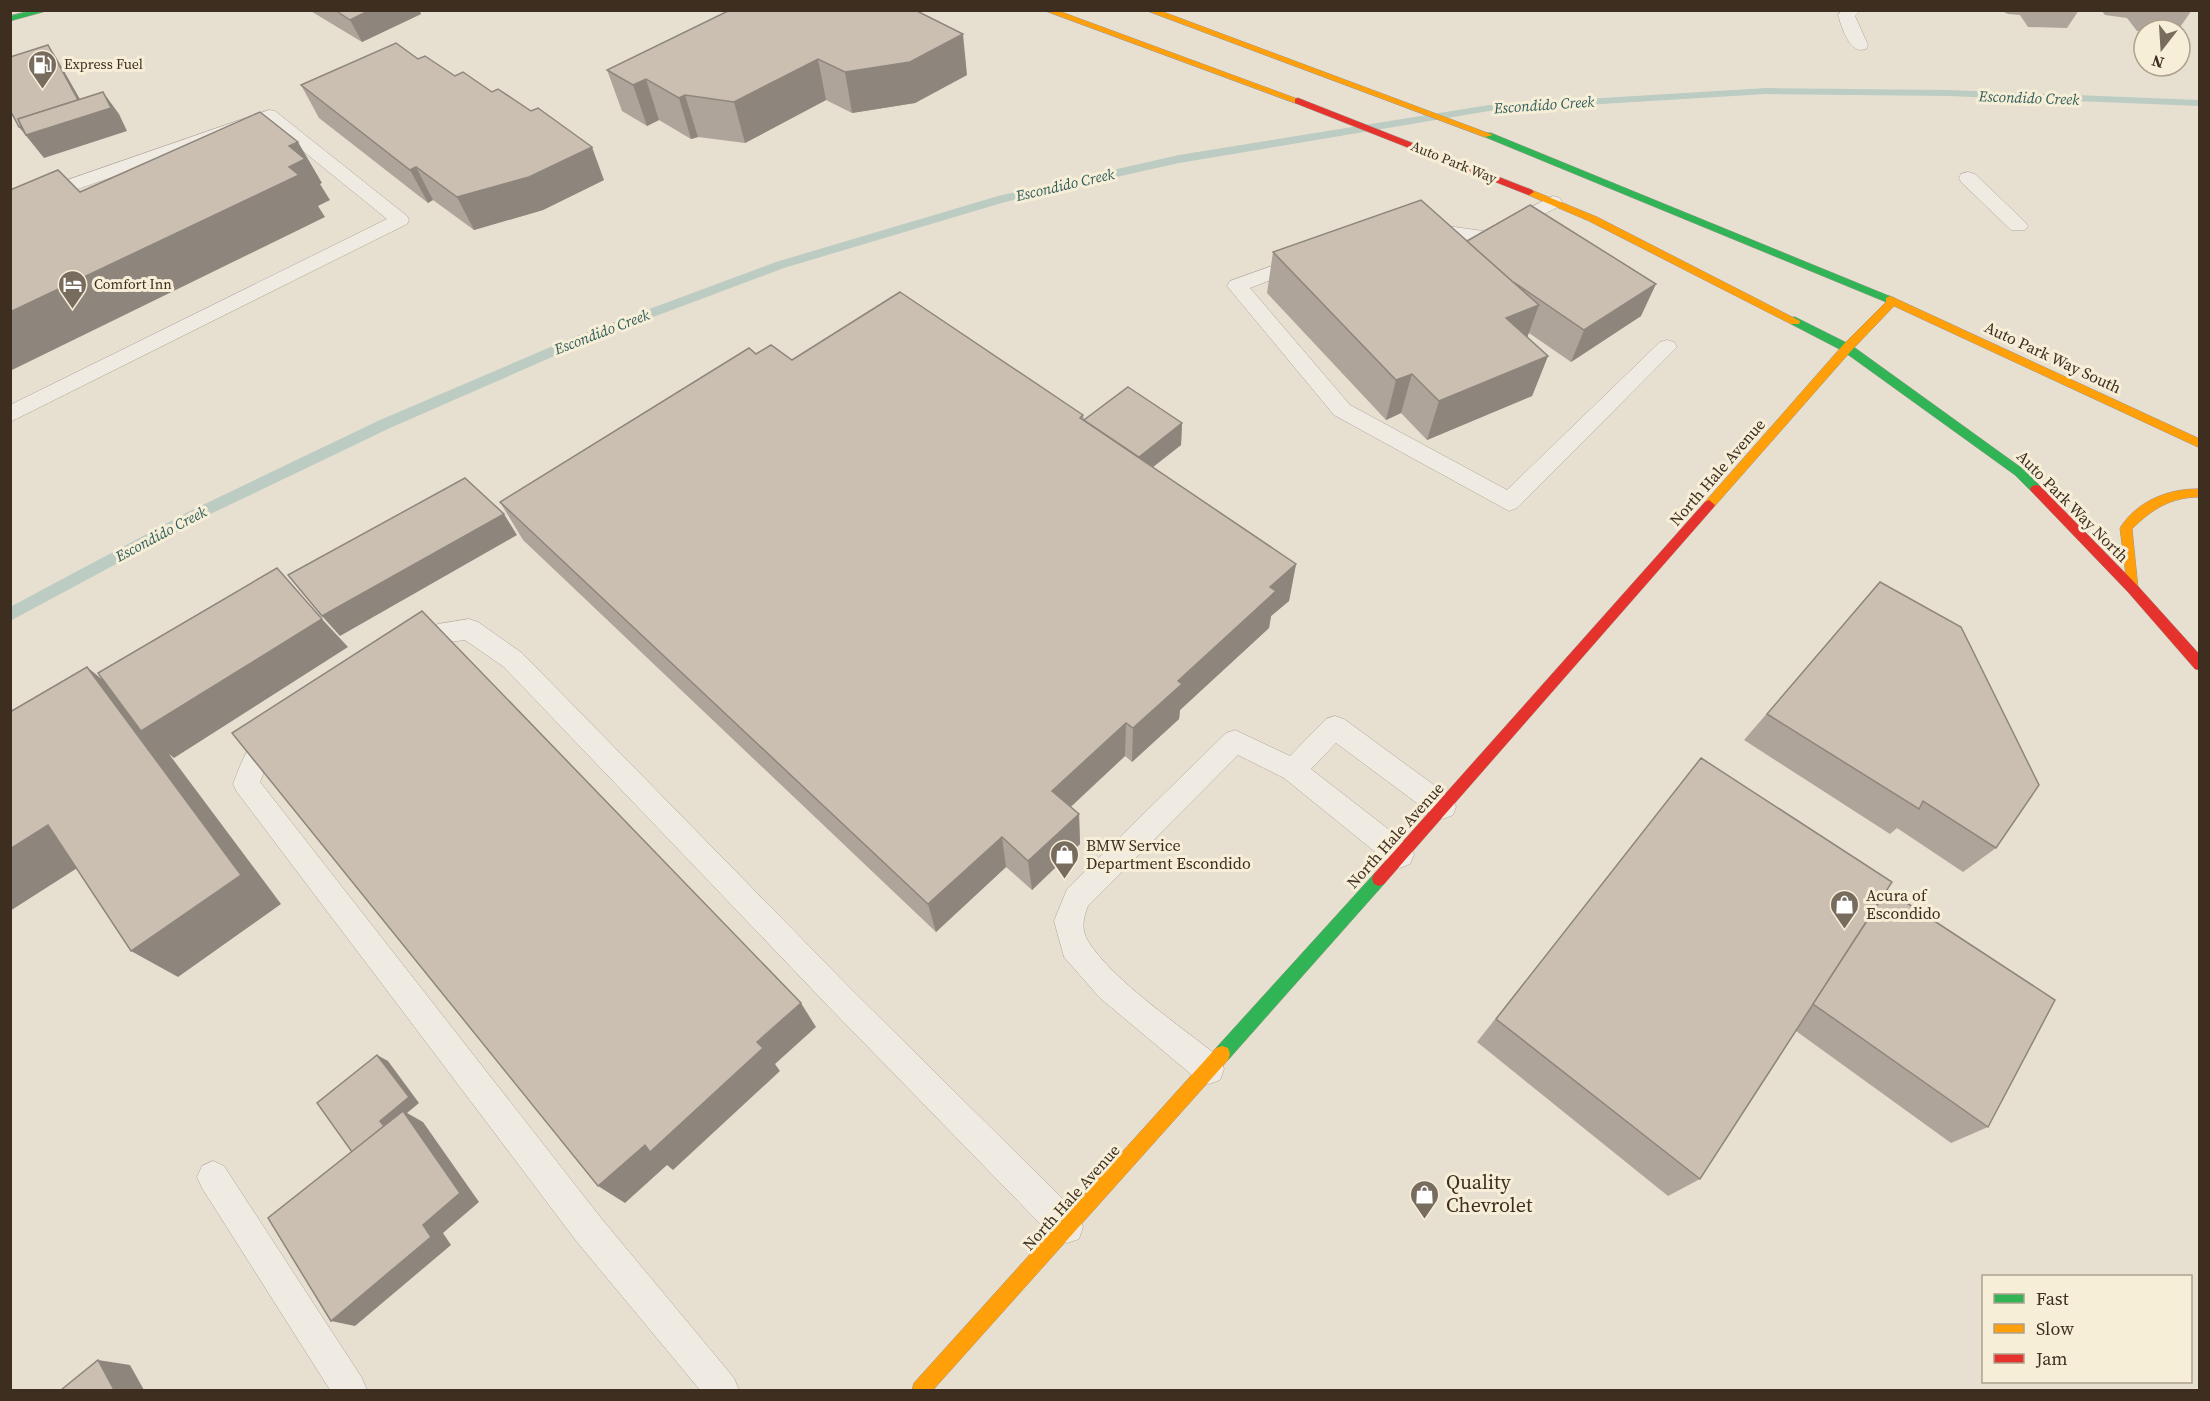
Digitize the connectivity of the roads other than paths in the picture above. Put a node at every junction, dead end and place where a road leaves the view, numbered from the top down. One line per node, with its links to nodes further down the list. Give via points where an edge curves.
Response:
1 (46, 10): 5 (main road)
2 (1047, 10): 6 (main road, Auto Park Way)
3 (1149, 10): 8 (main road)
4 (1853, 10): 10 (lane, via 1846,15)
5 (10, 19)
6 (1093, 27): 7 (main road, via 1112,23); 12 (main road, Auto Park Way, via 1273,91)
7 (1153, 34)
8 (1211, 34): 9 (main road); 17 (main road, via 1530,151)
9 (1190, 41)
10 (1860, 45)
11 (1968, 178): 15 (lane)
12 (1552, 202): 14 (lane, via 1486,237); 19 (main road, Auto Park Way, via 1640,242)
13 (10, 207): 20 (lane, via 269,115 400,220)
14 (1401, 225)
15 (2018, 226)
16 (1325, 254): 18 (lane, via 1237,286 1342,410 1509,502)
17 (1893, 301): 19 (main road, North Hale Avenue); 21 (main road, Auto Park Way South)
18 (1667, 347)
19 (1847, 348): 23 (main road, Auto Park Way North, via 2019,472); 28 (main road, North Hale Avenue)
20 (10, 414)
21 (2199, 444)
22 (2199, 493): 23 (main road, via 2163,496 2142,510 2126,528)
23 (2132, 588): 25 (main road, Auto Park Way North)
24 (387, 655): 32 (lane, via 438,634 469,629 513,660)
25 (2199, 665)
26 (293, 720): 34 (lane, via 258,755 246,784 589,1230)
27 (1293, 770): 28 (lane, via 1335,727); 29 (lane); 30 (lane, via 1235,741 1077,898 1068,921 1074,947 1110,988)
28 (1443, 807): 29 (main road, North Hale Avenue)
29 (1400, 855): 30 (main road, North Hale Avenue)
30 (1209, 1069): 32 (main road, North Hale Avenue)
31 (213, 1178): 33 (lane)
32 (1066, 1227): 35 (main road, North Hale Avenue)
33 (350, 1390)
34 (722, 1390)
35 (921, 1390)

